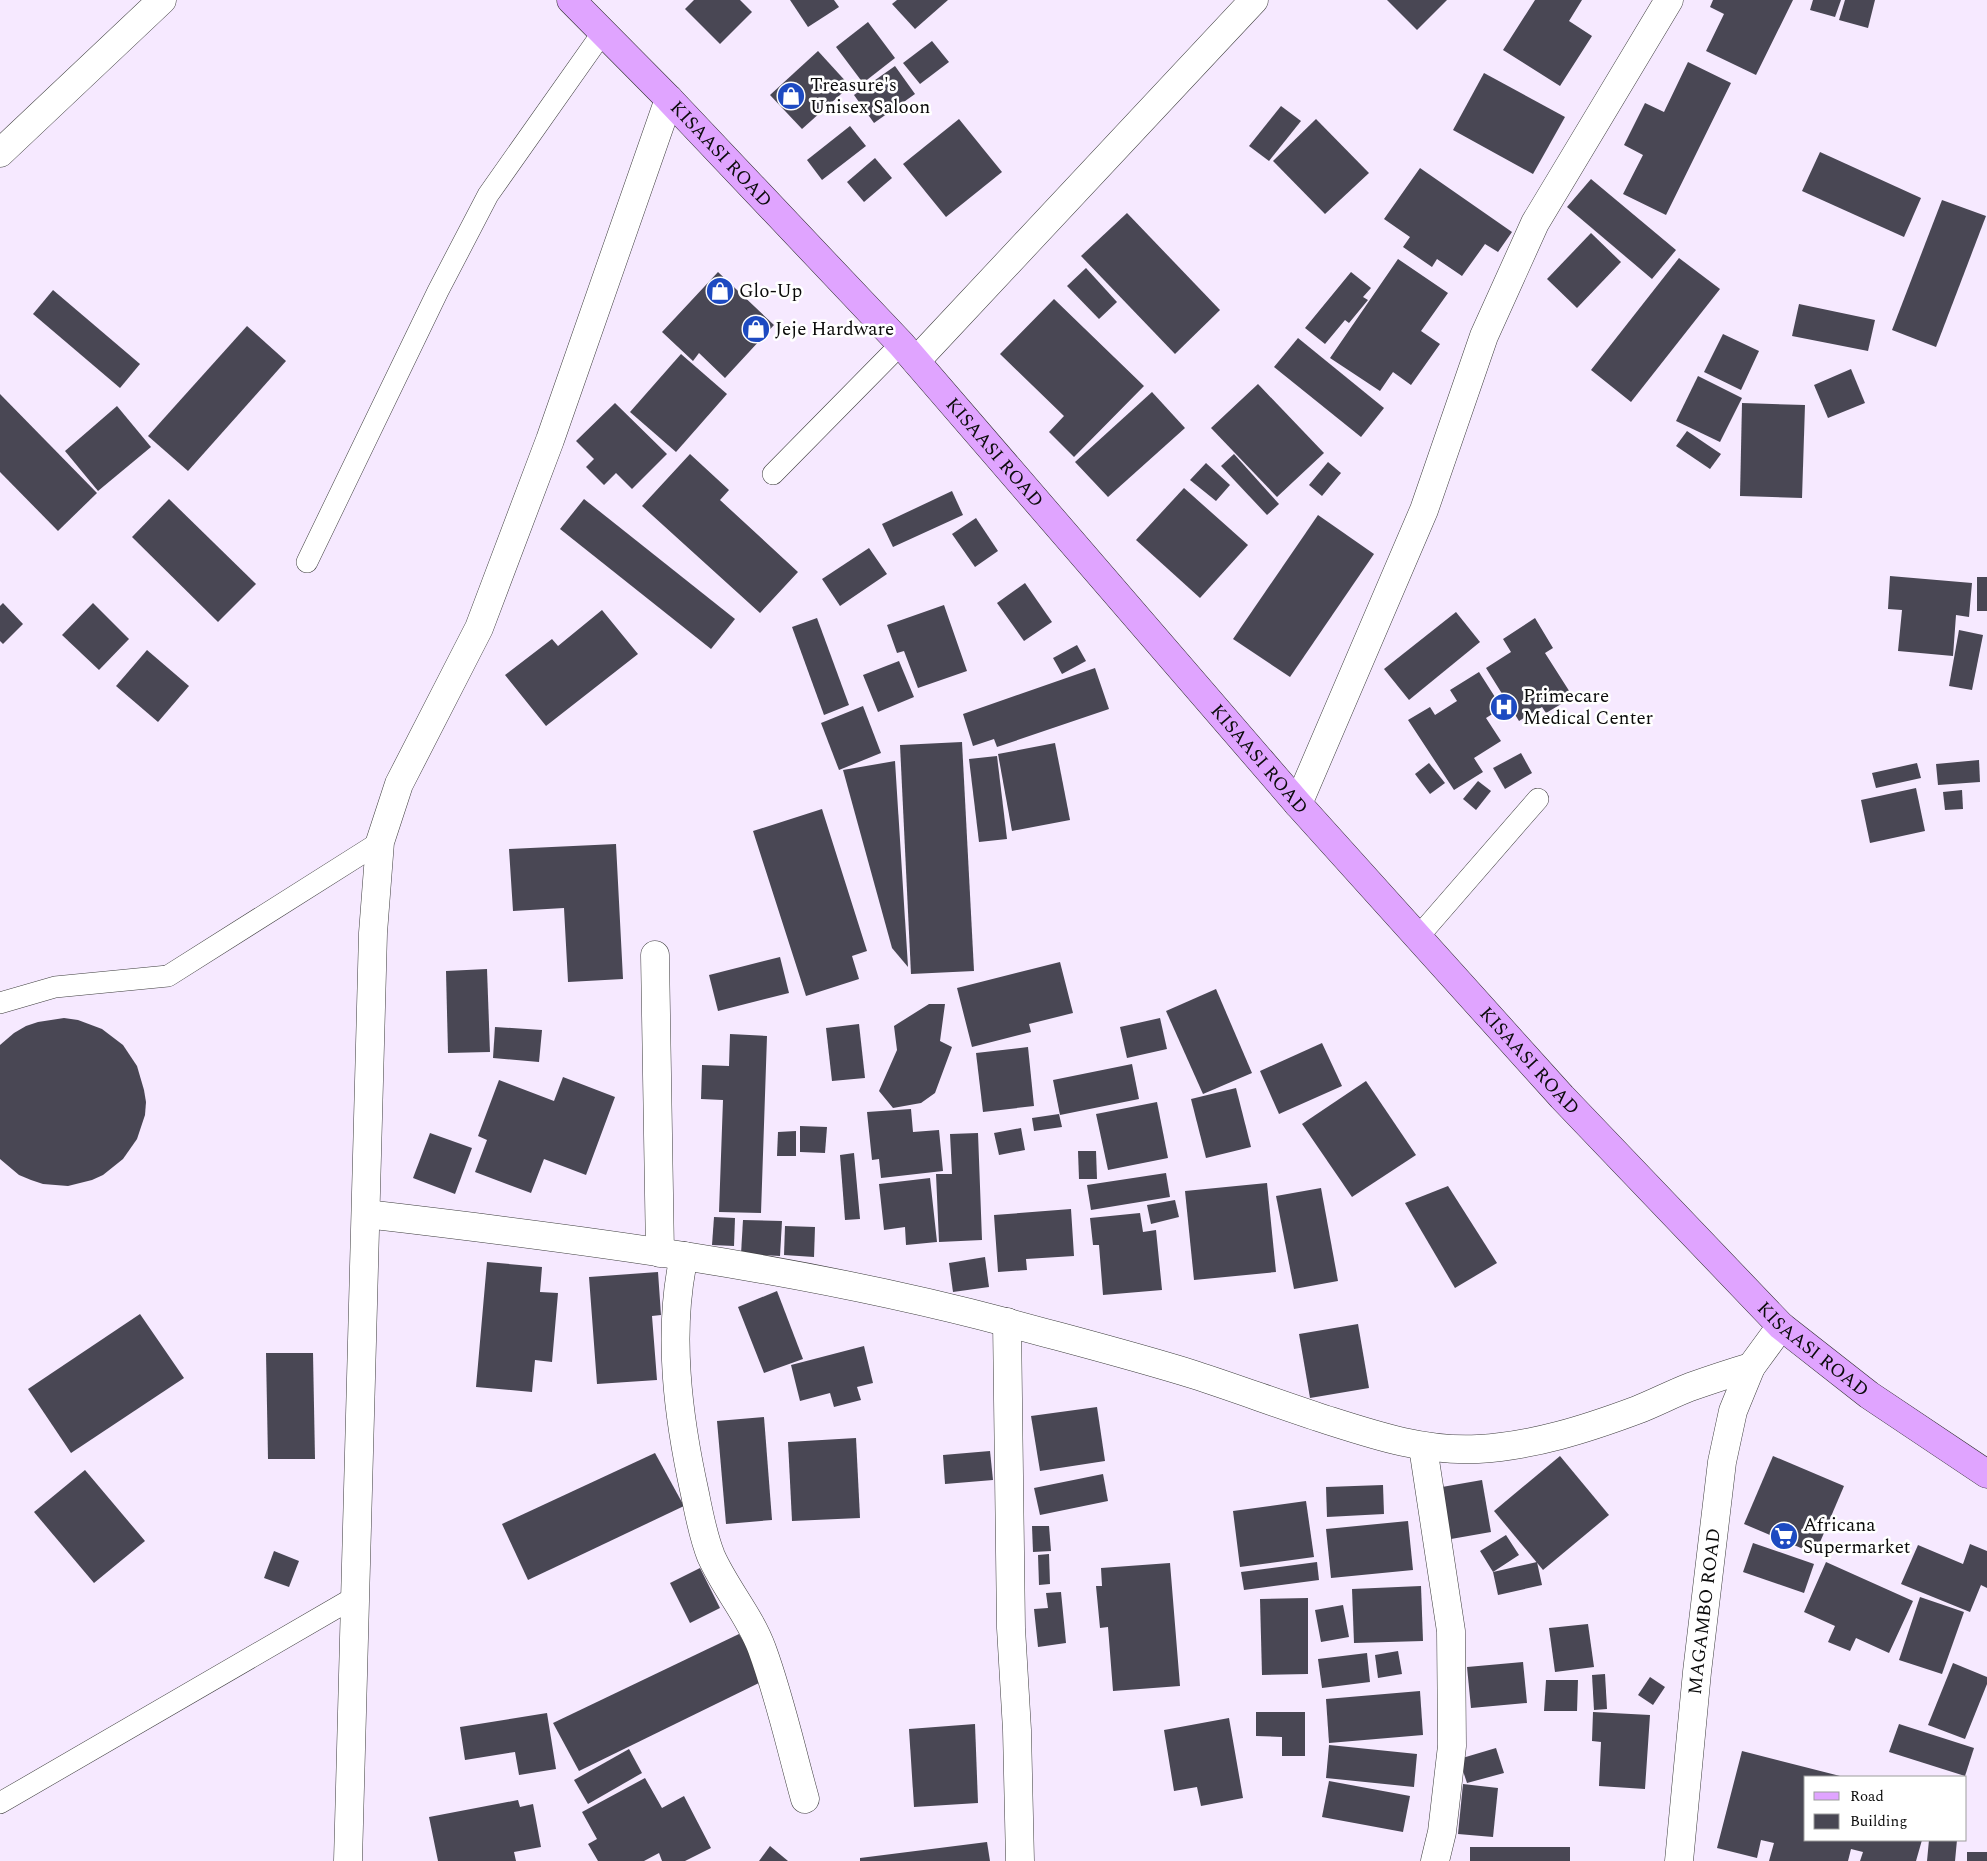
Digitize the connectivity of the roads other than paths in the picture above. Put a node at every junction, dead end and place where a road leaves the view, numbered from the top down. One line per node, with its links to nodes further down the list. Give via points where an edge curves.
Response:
1 (162, 0): 7 (street)
2 (571, 0): 5 (main road, KISAASI ROAD)
3 (1254, 0): 8 (street)
4 (1670, 0): 12 (street, via 1535,223 1484,336 1424,510)
5 (603, 32): 6 (main road, KISAASI ROAD); 10 (lane, via 488,195)
6 (669, 99): 8 (main road, KISAASI ROAD); 13 (street, via 550,440 482,619 400,784)
7 (0, 153)
8 (909, 352): 9 (lane); 12 (main road, KISAASI ROAD)
9 (773, 474)
10 (307, 562)
11 (1538, 799): 14 (lane)
12 (1298, 804): 14 (main road, KISAASI ROAD)
13 (380, 842): 16 (lane, via 168,976 55,987); 17 (street, via 373,933)
14 (1418, 937): 20 (main road, KISAASI ROAD, via 1562,1098)
15 (655, 955): 18 (street)
16 (0, 1003)
17 (366, 1214): 18 (street); 24 (street)
18 (672, 1255): 19 (street, via 830,1282); 25 (street, via 679,1280 677,1360 683,1428 701,1522 711,1556 761,1647)
19 (1006, 1322): 22 (street, via 1192,1374 1367,1433); 28 (street, via 1010,1619)
20 (1781, 1326): 21 (street, MAGAMBO ROAD); 23 (main road, KISAASI ROAD, via 1869,1395)
21 (1751, 1367): 22 (street, via 1687,1388 1573,1433 1476,1449); 30 (street, MAGAMBO ROAD, via 1732,1411 1722,1462)
22 (1423, 1447): 29 (street, via 1451,1631 1452,1746)
23 (1987, 1474)
24 (355, 1597): 26 (lane); 27 (street)
25 (805, 1799)
26 (0, 1803)
27 (348, 1861)
28 (1020, 1861)
29 (1436, 1861)
30 (1679, 1861)

